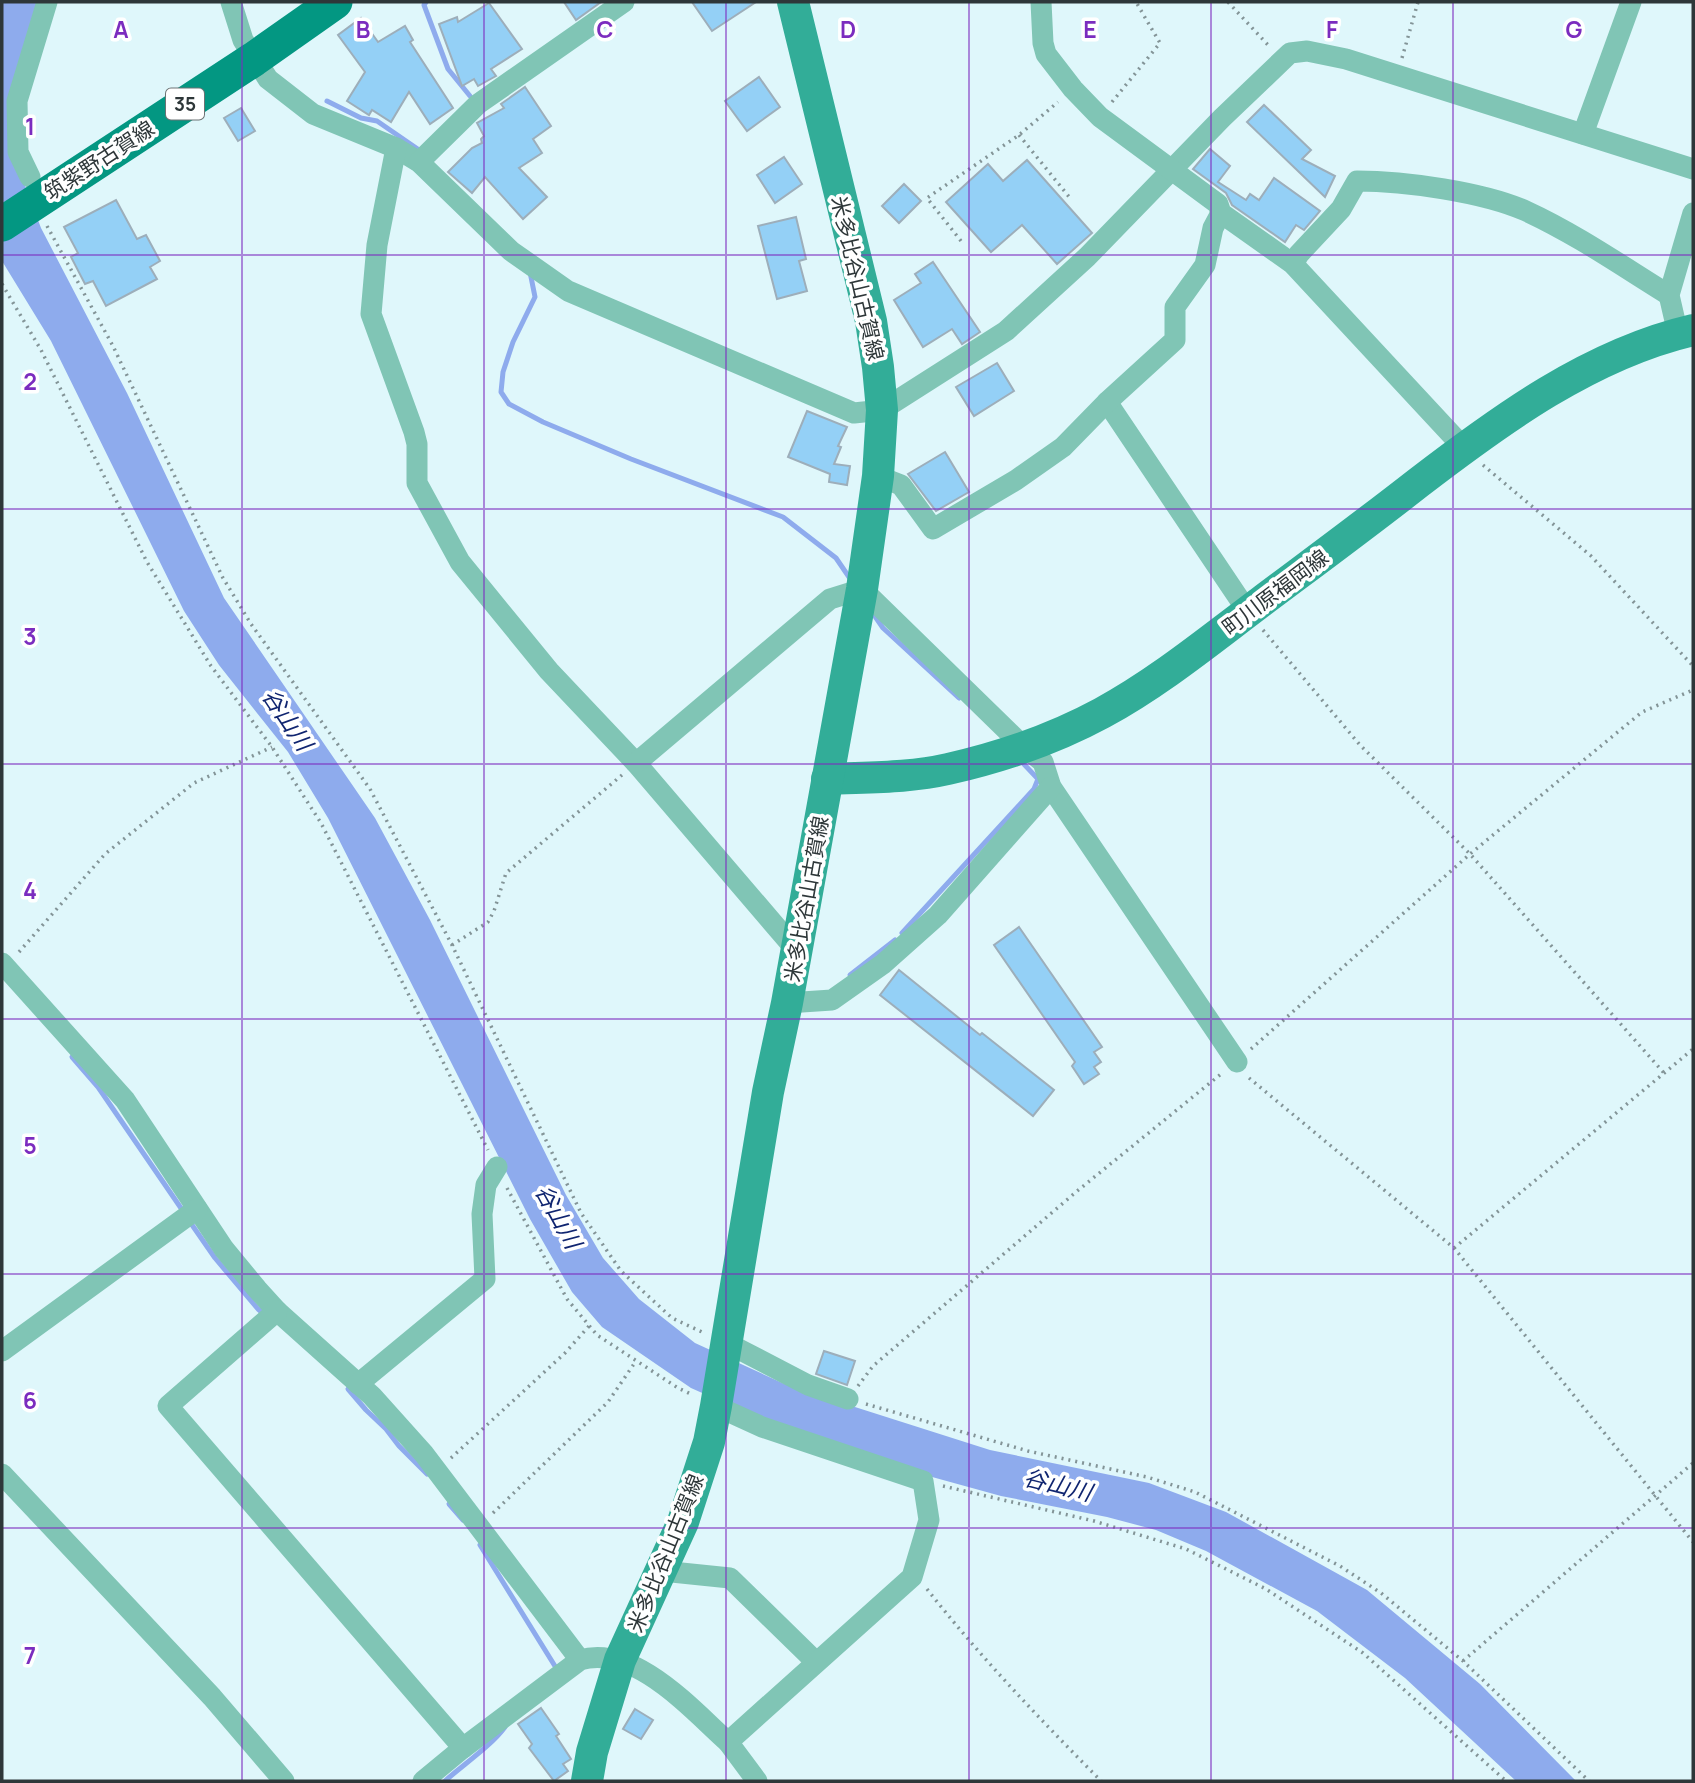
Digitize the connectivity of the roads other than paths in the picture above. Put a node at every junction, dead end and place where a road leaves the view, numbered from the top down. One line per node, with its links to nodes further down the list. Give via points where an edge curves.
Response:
1 (47, 2): 15 (street, via 17,101 18,152)
2 (231, 2): 9 (street)
3 (294, 2): 9 (main road, 筑紫野古賀線 / 35)
4 (335, 2): 9 (main road, 筑紫野古賀線 / 35)
5 (624, 2): 12 (street, via 478,104)
6 (793, 2): 23 (main road, 米多比谷山古賀線, via 871,321)
7 (1041, 2): 14 (street, via 1046,54 1100,117)
8 (1631, 2): 10 (street)
9 (248, 49): 11 (street, via 268,79 313,114); 15 (main road, 筑紫野古賀線 / 35)
10 (1583, 134): 13 (street); 14 (street, via 1307,51 1290,53 1281,60)
11 (396, 148): 12 (street); 29 (street, via 377,245 371,314 414,432 417,482 460,562 548,671)
12 (419, 162): 23 (street, via 511,251 568,290 854,413)
13 (1693, 169)
14 (1171, 171): 16 (street, via 1218,204); 23 (street, via 1006,331)
15 (25, 191): 18 (main road, 筑紫野古賀線 / 35)
16 (1221, 213): 19 (street); 22 (street, via 1205,265 1175,307 1175,340)
17 (1693, 213): 20 (street)
18 (2, 224)
19 (1293, 264): 20 (street, via 1341,209 1357,181 1379,181 1479,195 1524,211); 24 (street)
20 (1669, 295): 21 (street)
21 (1686, 332): 24 (main road, 町川原福岡線, via 1588,370)
22 (1107, 402): 25 (street, via 1063,447 933,529 901,485); 27 (street)
23 (882, 411): 25 (main road, 米多比谷山古賀線)
24 (1464, 448): 27 (main road, 町川原福岡線)
25 (878, 476): 26 (main road, 米多比谷山古賀線)
26 (862, 589): 28 (street); 29 (street, via 830,599); 30 (main road, 米多比谷山古賀線)
27 (1248, 612): 28 (main road, 町川原福岡線, via 1102,713)
28 (1024, 747): 30 (main road, 町川原福岡線, via 946,770); 31 (street, via 1044,762)
29 (636, 763): 32 (street)
30 (827, 779): 32 (main road, 米多比谷山古賀線)
31 (1051, 787): 34 (street, via 938,915 883,964 832,1000); 35 (street)
32 (796, 950): 34 (main road, 米多比谷山古賀線)
33 (4, 965): 37 (street, via 125,1100)
34 (787, 1003): 39 (main road, 米多比谷山古賀線)
35 (1237, 1062)
36 (496, 1167): 41 (street, via 486,1185 482,1214 485,1279)
37 (197, 1209): 38 (street); 40 (street)
38 (277, 1311): 41 (street); 50 (street, via 168,1406)
39 (727, 1343): 42 (street, via 808,1385); 43 (main road, 米多比谷山古賀線)
40 (2, 1351)
41 (358, 1384): 46 (street, via 437,1471)
42 (848, 1399)
43 (716, 1404): 45 (main road, 米多比谷山古賀線, via 705,1452); 48 (street, via 762,1427 923,1480 929,1520 912,1577)
44 (2, 1474): 51 (street)
45 (662, 1572): 47 (main road, 米多比谷山古賀線); 48 (street, via 730,1578)
46 (580, 1660): 47 (street, via 594,1656); 50 (street)
47 (620, 1660): 49 (street, via 674,1693); 53 (main road, 米多比谷山古賀線)
48 (816, 1662): 49 (street)
49 (728, 1742): 54 (street)
50 (463, 1748): 52 (street)
51 (284, 1781)
52 (423, 1781)
53 (587, 1781)
54 (757, 1781)

